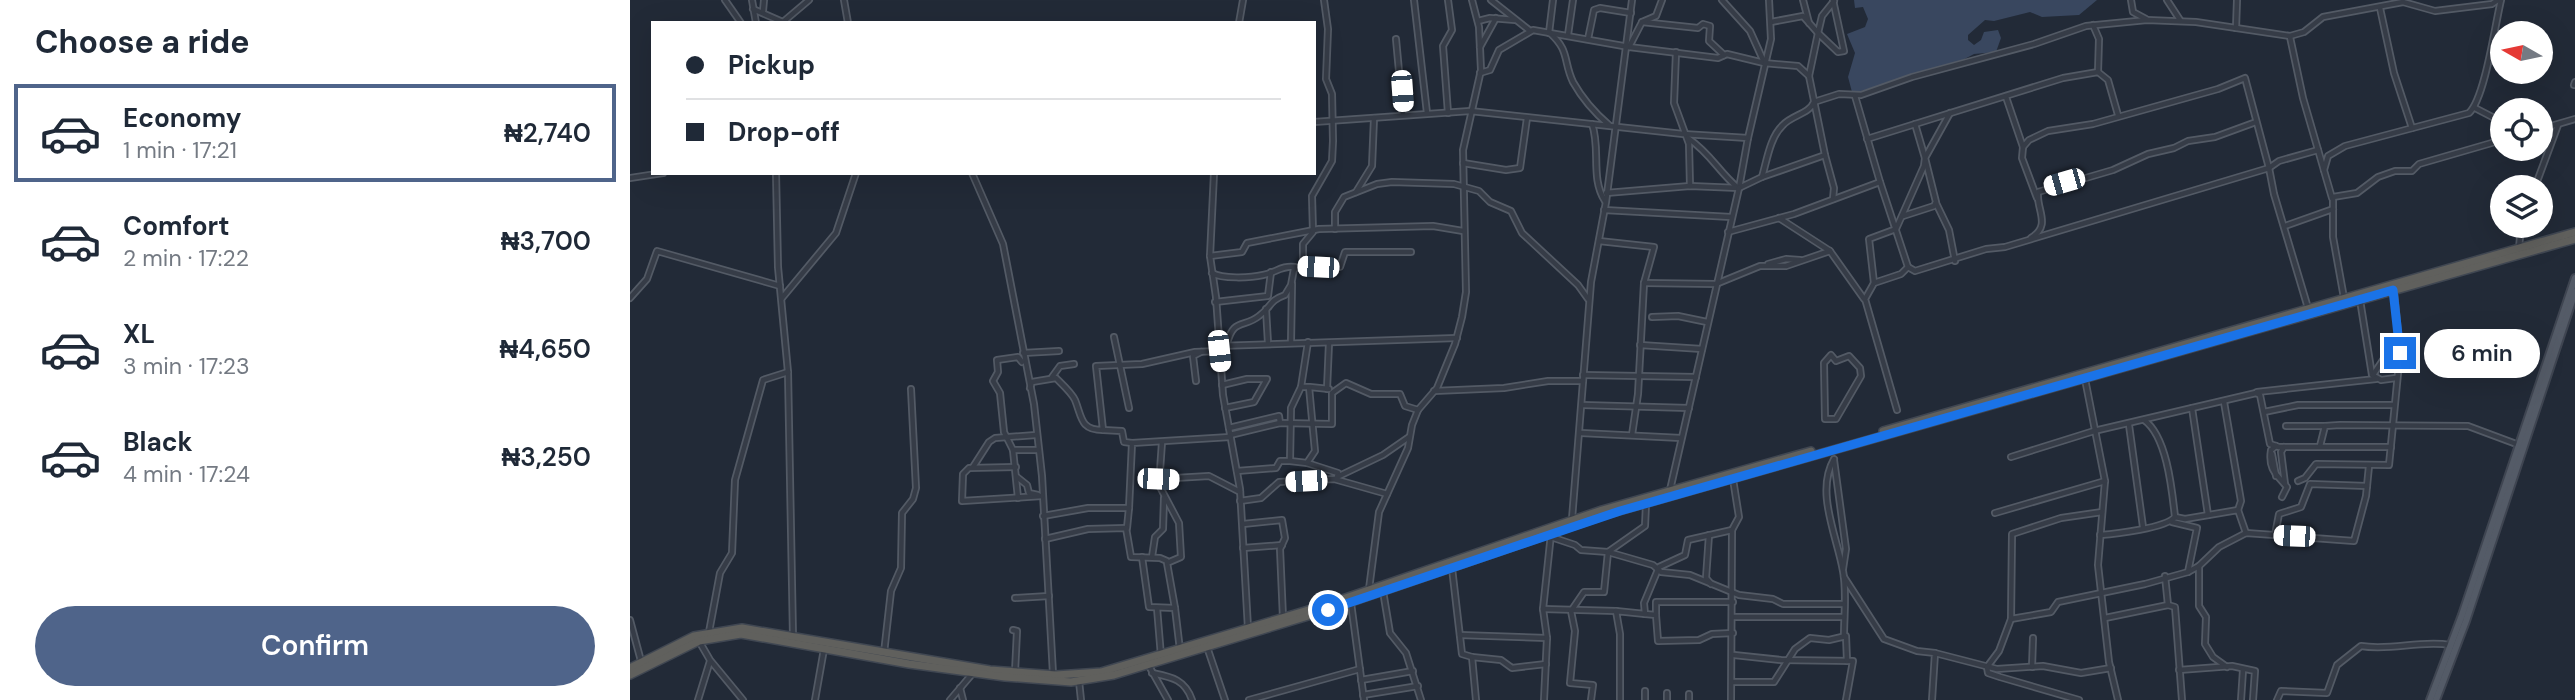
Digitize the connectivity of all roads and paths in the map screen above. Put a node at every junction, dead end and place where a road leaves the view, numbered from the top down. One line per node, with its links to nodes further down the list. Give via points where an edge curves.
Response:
1 (725, 0): 33 (street)
2 (751, 0): 25 (street)
3 (764, 0): 26 (street)
4 (809, 0): 27 (street)
5 (844, 0): 37 (street)
6 (1243, 0): 38 (street)
7 (1324, 0): 75 (street)
8 (1414, 0): 66 (street)
9 (1448, 0): 67 (street, via 1451,30 1443,46)
10 (1472, 0): 39 (street)
11 (1491, 0): 31 (street)
12 (1553, 0): 47 (street)
13 (1573, 0): 49 (street)
14 (1632, 0): 28 (street)
15 (1662, 0): 41 (street, via 1656,16)
16 (1722, 0): 57 (street, via 1750,30)
17 (1769, 0): 42 (street)
18 (1803, 0): 43 (street)
19 (2131, 0): 32 (street, via 2133,12)
20 (2168, 0): 40 (street)
21 (2237, 0): 45 (street)
22 (2500, 0): 24 (street, via 2435,11 2403,2); 64 (street)
23 (1834, 1): 48 (street, via 1822,16); 48 (street, via 1844,51 1838,52)
24 (2380, 8): 50 (street, via 2323,17 2304,32); 84 (street)
25 (753, 9): 26 (street); 34 (street)
26 (763, 11): 29 (street)
27 (793, 11): 29 (street); 36 (street)
28 (1631, 13): 52 (street, via 1594,10); 53 (street)
29 (777, 18): 35 (street)
30 (1496, 18): 31 (street); 39 (street); 54 (street)
31 (1517, 20): 46 (street)
32 (2147, 20): 40 (street); 44 (street)
33 (740, 21)
34 (756, 21)
35 (782, 21)
36 (785, 21)
37 (848, 21)
38 (1239, 21)
39 (1478, 21): 54 (street)
40 (2181, 21): 45 (street)
41 (1642, 22): 53 (street); 56 (street, via 1710,26 1709,41)
42 (1771, 22): 43 (street, via 1802,16); 57 (street)
43 (1809, 24): 48 (street)
44 (2092, 25): 58 (street, via 2099,39); 61 (street)
45 (2236, 28): 50 (street)
46 (1528, 30): 47 (street); 59 (street, via 1499,50 1490,70)
47 (1549, 33): 49 (street); 82 (street, via 1565,50 1574,84 1592,110)
48 (1818, 33): 60 (street)
49 (1568, 35): 52 (street)
50 (2290, 36): 91 (street)
51 (1396, 39): 69 (street)
52 (1588, 39): 53 (street)
53 (1628, 47): 55 (street); 82 (street)
54 (1480, 48): 59 (street)
55 (1676, 52): 56 (street); 86 (street, via 1674,103)
56 (1724, 55): 57 (street)
57 (1765, 63): 60 (street, via 1798,66); 87 (street)
58 (2098, 72): 62 (street); 70 (street, via 2108,80)
59 (1480, 73): 65 (street)
60 (1809, 76): 63 (street)
61 (1855, 96): 63 (street, via 1839,94); 88 (street)
62 (2006, 97): 68 (street); 90 (street)
63 (1814, 102): 92 (street); 103 (street, via 1775,135)
64 (2474, 108): 71 (street); 84 (street)
65 (1470, 111): 67 (street); 73 (street); 94 (street)
66 (1427, 113): 67 (street); 69 (street)
67 (1448, 113)
68 (1950, 113): 80 (street); 93 (street)
69 (1404, 114): 72 (street)
70 (2118, 116): 78 (street, via 2245,78); 90 (street, via 2048,131)
71 (2490, 116)
72 (1374, 118): 76 (street); 85 (street)
73 (1527, 118): 79 (street); 94 (street, via 1520,168)
74 (2575, 119): 81 (street)
75 (1332, 121): 76 (street); 77 (street); 129 (street, via 1332,161 1312,196)
76 (1362, 121): 85 (street)
77 (1316, 122)
78 (2256, 122): 95 (street); 113 (street, via 2148,153 2113,170 2049,186 2038,192)
79 (1592, 124): 82 (street); 116 (street)
80 (1915, 124): 88 (street); 93 (street)
81 (2558, 125): 83 (street); 102 (street)
82 (1612, 126): 86 (street); 112 (street)
83 (2553, 126)
84 (2412, 128): 96 (street, via 2344,146 2328,156)
85 (1373, 131): 111 (street, via 1372,166)
86 (1684, 134): 87 (street); 108 (street, via 1689,144); 110 (street, via 1710,153 1720,173)
87 (1748, 138): 110 (street)
88 (1867, 139): 106 (street)
89 (2490, 144): 114 (street, via 2378,177 2366,188)
90 (2023, 147): 113 (street, via 2022,158)
91 (2318, 150): 95 (street); 96 (street)
92 (1825, 155): 103 (street); 115 (street)
93 (1925, 158): 117 (street); 121 (street)
94 (1463, 163): 105 (street)
95 (2269, 168): 124 (street); 134 (street)
96 (2324, 170): 114 (street)
97 (651, 175): 104 (street)
98 (776, 175): 151 (street)
99 (855, 175): 155 (street, via 836,233)
100 (973, 175): 179 (street, via 1003,244)
101 (1214, 175): 139 (street)
102 (2539, 175)
103 (1762, 177): 110 (street)
104 (630, 178)
105 (1462, 180): 107 (street); 109 (street)
106 (1880, 182): 115 (street); 127 (street)
107 (1454, 184): 109 (street); 111 (street, via 1392,183)
108 (1690, 186): 110 (street); 112 (street)
109 (1463, 188): 123 (street); 160 (street, via 1479,191 1486,200 1511,211 1522,233 1578,285)
110 (1739, 188): 120 (street)
111 (1356, 192): 126 (street, via 1340,202)
112 (1606, 193): 116 (street)
113 (2037, 198): 134 (street, via 2043,224)
114 (2332, 198): 119 (street)
115 (1833, 200): 122 (street)
116 (1605, 202): 118 (street)
117 (1936, 202): 121 (street); 140 (street, via 1950,230)
118 (1604, 209): 120 (street); 135 (street)
119 (2333, 209): 124 (street); 156 (street)
120 (1731, 217): 131 (street)
121 (1902, 217): 127 (street)
122 (1779, 218): 131 (street); 137 (street)
123 (1464, 222): 125 (street); 128 (street)
124 (2285, 226): 162 (street)
125 (1457, 228): 126 (street); 128 (street)
126 (1335, 229): 129 (street)
127 (1896, 229): 143 (street); 149 (street, via 1869,239)
128 (1463, 231): 168 (street, via 1466,292)
129 (1313, 232): 139 (street, via 1247,243 1242,252); 141 (street, via 1303,244)
130 (2575, 232): 136 (highway)
131 (1727, 233): 150 (street)
132 (2520, 238): 136 (street)
133 (2575, 239): 152 (highway)
134 (2028, 241): 140 (street)
135 (1599, 242): 148 (street, via 1654,246); 160 (street)
136 (2519, 248): 156 (highway)
137 (1830, 251): 150 (street, via 1786,266 1760,266); 157 (street)
138 (1411, 252): 141 (street, via 1345,252 1340,267)
139 (1210, 256): 144 (street)
140 (1955, 261): 143 (street, via 1914,271)
141 (1303, 266): 142 (street)
142 (1295, 267): 145 (street); 147 (street)
143 (1908, 267): 149 (street)
144 (1212, 272): 145 (street, via 1220,276); 159 (street)
145 (1271, 272): 159 (street, via 1268,296)
146 (2575, 278): 236 (main road)
147 (1292, 281): 163 (street, via 1285,295 1273,298); 169 (street)
148 (1644, 283): 150 (street); 174 (street)
149 (1874, 283): 157 (street)
150 (1716, 284): 165 (street)
151 (780, 286): 154 (street, via 657,251 647,279); 155 (street)
152 (2393, 290): 158 (highway); 166 (street)
153 (2575, 292): 161 (main road)
154 (630, 298)
155 (781, 298): 186 (street)
156 (2344, 298): 162 (highway)
157 (1865, 299): 213 (street)
158 (2360, 300): 180 (street); 185 (highway)
159 (1215, 302): 175 (street)
160 (1589, 302): 187 (street)
161 (2573, 304): 398 (main road)
162 (2308, 308): 185 (highway)
163 (1266, 309): 172 (street); 173 (street, via 1230,332)
164 (1652, 317): 165 (street)
165 (1707, 322): 176 (street)
166 (2399, 335): 184 (street); 192 (street)
167 (1114, 337): 181 (street)
168 (1457, 338): 171 (street); 202 (street)
169 (1291, 342): 170 (street); 172 (street)
170 (1308, 342): 171 (street); 197 (street)
171 (1329, 342): 201 (street)
172 (1268, 343): 173 (street)
173 (1227, 344): 175 (street)
174 (1639, 345): 176 (street); 188 (street)
175 (1218, 349): 178 (street); 196 (street)
176 (1702, 349): 190 (street)
177 (1059, 351): 179 (street)
178 (1201, 351): 181 (street, via 1142,364); 194 (street, via 1194,356)
179 (1023, 353): 183 (street)
180 (2368, 353): 184 (street); 191 (street)
181 (1120, 363): 208 (street); 225 (street, via 1096,366)
182 (1074, 364): 189 (street, via 1060,366)
183 (1026, 368): 199 (street); 230 (street, via 1018,357 997,360 993,381 1000,393)
184 (2379, 368): 191 (street)
185 (2103, 371): 193 (highway); 238 (highway)
186 (788, 372): 326 (street, via 763,380 750,421 734,480 731,557 720,573); 332 (street)
187 (1583, 375): 188 (street); 195 (street)
188 (1639, 376): 190 (street); 207 (street)
189 (1052, 377): 199 (street, via 1032,382); 225 (street, via 1074,397 1081,422)
190 (1696, 377): 210 (street)
191 (2374, 378): 192 (street); 203 (street)
192 (2396, 378): 206 (street)
193 (2085, 379): 226 (street); 238 (highway)
194 (1196, 381)
195 (1583, 381): 202 (street); 205 (street)
196 (1222, 385): 209 (street); 209 (street, via 1267,379 1254,402)
197 (1301, 387): 198 (street); 218 (street, via 1291,408)
198 (1309, 387): 201 (street); 220 (street)
199 (1030, 388): 228 (street)
200 (911, 389): 339 (street, via 916,488 902,513 901,568 891,591)
201 (1329, 391): 212 (street, via 1346,383 1371,394 1400,394 1405,406); 220 (street, via 1332,424)
202 (1434, 391): 212 (street)
203 (2256, 393): 204 (street); 214 (street)
204 (2224, 402): 211 (street); 270 (street, via 2241,501)
205 (1583, 405): 207 (street); 227 (street)
206 (2394, 405): 214 (street, via 2298,405); 223 (street)
207 (1635, 407): 210 (street); 229 (street)
208 (1129, 408)
209 (1226, 408): 224 (street)
210 (1689, 408): 233 (street)
211 (2192, 408): 216 (street); 273 (street)
212 (1418, 410): 232 (street)
213 (1897, 410)
214 (2264, 412): 241 (street)
215 (1825, 419): 215 (street, via 1824,363 1831,355 1836,361 1849,356 1861,376 1836,419)
216 (2142, 420): 219 (street); 275 (street, via 2157,434 2169,474)
217 (1280, 423): 218 (street); 224 (street, via 1279,416); 231 (street)
218 (1292, 424): 220 (street); 246 (street)
219 (2129, 425): 226 (street); 278 (street)
220 (1313, 426): 247 (street, via 1315,451)
221 (2286, 426): 222 (street)
222 (2325, 426): 223 (street); 239 (street)
223 (2392, 426): 236 (street, via 2468,426); 240 (street)
224 (1229, 428): 231 (street)
225 (1103, 430): 235 (street, via 1122,431 1124,442)
226 (2094, 431): 244 (street); 256 (street)
227 (1581, 433): 229 (street); 276 (street)
228 (1036, 435): 230 (street); 243 (street)
229 (1632, 435): 233 (street)
230 (1008, 436): 242 (street); 249 (street, via 989,442)
231 (1230, 436): 234 (street); 251 (street)
232 (1410, 436): 253 (street); 262 (street)
233 (1681, 438): 260 (street)
234 (1162, 442): 235 (street); 255 (street)
235 (1132, 443): 269 (street)
236 (2520, 445): 335 (main road)
237 (2284, 446): 239 (street); 241 (street); 258 (street)
238 (1831, 447): 245 (street); 254 (highway); 260 (highway)
239 (2320, 447): 240 (street)
240 (2391, 447): 248 (street, via 2389,465)
241 (2274, 448): 258 (street, via 2276,477)
242 (1013, 450): 243 (street); 250 (street)
243 (1038, 450): 263 (street)
244 (2011, 457)
245 (1834, 459): 296 (street, via 1846,550); 296 (street, via 1828,472 1829,513)
246 (1290, 461): 247 (street); 251 (street, via 1280,461 1276,468)
247 (1307, 463): 253 (street, via 1328,468 1338,473)
248 (2369, 466): 257 (street, via 2316,464); 259 (street)
249 (973, 467): 250 (street); 266 (street, via 963,474 962,501)
250 (1016, 467): 252 (street)
251 (1237, 471): 261 (street)
252 (1017, 477): 263 (street, via 1029,492); 266 (street)
253 (1337, 478): 262 (street); 267 (street, via 1279,482 1261,498)
254 (1733, 478): 268 (highway); 280 (street, via 1739,517)
255 (1158, 479): 261 (street, via 1209,476); 264 (street)
256 (2105, 481): 271 (street); 272 (street)
257 (2298, 481)
258 (2285, 484): 265 (street)
259 (2367, 486): 285 (street, via 2310,484 2301,507 2279,514); 285 (street, via 2354,541)
260 (1670, 490): 276 (highway)
261 (1240, 492): 267 (street)
262 (1387, 494): 301 (street, via 1374,533)
263 (1042, 496): 266 (street); 274 (street)
264 (1164, 497): 291 (street, via 1163,529 1155,537); 292 (street, via 1179,523 1182,551 1181,557)
265 (2282, 497)
266 (1018, 498)
267 (1240, 501): 277 (street)
268 (1647, 503): 282 (highway); 289 (street, via 1645,526)
269 (1129, 508): 274 (street, via 1088,508); 279 (street)
270 (2238, 510): 273 (street); 281 (street)
271 (2102, 512): 284 (street); 322 (street, via 2061,518 2012,534)
272 (1995, 513)
273 (2208, 515): 275 (street)
274 (1043, 516): 286 (street)
275 (2173, 519): 278 (street); 297 (street, via 2197,528)
276 (1572, 520): 301 (highway)
277 (1243, 524): 287 (street, via 1282,520); 288 (street)
278 (2143, 527): 284 (street)
279 (1127, 528): 286 (street, via 1088,529); 290 (street, via 1130,557)
280 (1732, 530): 283 (street); 302 (street)
281 (2246, 533): 285 (street); 293 (street, via 2219,547)
282 (1551, 535): 289 (street, via 1581,550); 295 (highway); 313 (street)
283 (1709, 535): 294 (street, via 1688,540 1685,555); 300 (street, via 1706,578)
284 (2100, 535): 304 (street)
285 (2275, 535)
286 (1045, 539): 305 (street)
287 (1282, 545): 288 (street); 320 (street)
288 (1243, 548): 324 (street)
289 (1608, 552): 294 (street); 314 (street, via 1604,592 1584,592)
290 (1142, 557): 291 (street); 311 (street, via 1149,607)
291 (1152, 557): 292 (street)
292 (1167, 561): 312 (street)
293 (2199, 565): 297 (street); 350 (street, via 2205,644)
294 (1659, 567): 300 (street, via 1661,572 1690,575); 316 (street)
295 (1452, 568): 303 (highway); 328 (street)
296 (1843, 570): 299 (street)
297 (2188, 572): 298 (street)
298 (2165, 576): 304 (street); 310 (street)
299 (1844, 577): 309 (street); 338 (street, via 1884,639 1917,652)
300 (1714, 587): 302 (street)
301 (1369, 590): 320 (highway)
302 (1734, 591): 308 (street); 309 (street, via 1783,604)
303 (1383, 592): 307 (highway); 357 (street, via 1390,633)
304 (2103, 593): 321 (street); 322 (street, via 2058,601 2050,612)
305 (1049, 596): 306 (street); 361 (street)
306 (1015, 598)
307 (1351, 602): 334 (highway); 353 (street)
308 (1733, 602): 317 (street, via 1656,602); 318 (street)
309 (1844, 604): 319 (street)
310 (2168, 605): 321 (street); 355 (street, via 2175,607)
311 (1157, 608): 312 (street); 341 (street)
312 (1175, 608): 337 (street)
313 (1543, 609): 314 (street); 330 (street)
314 (1571, 611): 315 (street); 384 (street, via 1575,631 1570,682 1593,685)
315 (1616, 611): 316 (street); 385 (street)
316 (1644, 614): 317 (street)
317 (1656, 614): 327 (street, via 1658,641)
318 (1733, 617): 319 (street); 327 (street)
319 (1844, 617): 329 (street)
320 (1283, 618): 324 (highway)
321 (2105, 618): 352 (street)
322 (2011, 619): 348 (street, via 1999,651)
323 (630, 620): 345 (street)
324 (1248, 629): 334 (highway)
325 (1013, 630): 359 (street, via 1017,631)
326 (709, 632): 332 (highway, via 742,628); 345 (highway)
327 (1733, 633): 340 (street)
328 (1460, 635): 330 (street); 342 (street, via 1462,654)
329 (1844, 636): 344 (street, via 1807,639); 346 (street, via 1849,642)
330 (1547, 638): 347 (street)
331 (2033, 638): 349 (street)
332 (792, 639): 333 (highway, via 741,634); 336 (highway); 339 (highway)
333 (699, 641): 343 (street); 360 (highway)
334 (1206, 645): 337 (highway); 354 (highway); 379 (street)
335 (2451, 645): 396 (street, via 2361,646 2337,666 2327,693 2281,691); 397 (main road)
336 (824, 648): 358 (highway); 372 (street)
337 (1180, 650): 341 (highway)
338 (1934, 653): 348 (street); 390 (street)
339 (883, 654): 359 (highway)
340 (1734, 655): 344 (street); 364 (street)
341 (1161, 656): 361 (highway, via 1101,672)
342 (1472, 657): 347 (street, via 1501,660 1512,668); 382 (street)
343 (710, 660): 370 (street); 371 (street)
344 (1788, 660): 346 (street); 364 (street, via 1771,683)
345 (640, 661): 351 (highway)
346 (1847, 661): 389 (street, via 1853,661)
347 (1546, 664): 383 (street)
348 (1987, 667): 349 (street); 391 (street, via 1988,673)
349 (2032, 667): 352 (street, via 2081,673)
350 (2227, 667): 355 (street); 356 (street)
351 (630, 668)
352 (2111, 668): 392 (street)
353 (1360, 669): 362 (street); 380 (street)
354 (1150, 670): 363 (highway); 377 (street); 378 (street, via 1177,678 1189,689)
355 (2179, 670): 393 (street)
356 (2243, 670): 394 (street); 395 (street, via 2255,671)
357 (1413, 671): 362 (street); 365 (street)
358 (973, 673): 363 (highway); 366 (street)
359 (1015, 673): 361 (highway)
360 (630, 675)
361 (1053, 675)
362 (1361, 680): 369 (street)
363 (1079, 681): 376 (street)
364 (1732, 682): 388 (street)
365 (1419, 686): 369 (street); 381 (street)
366 (961, 690): 373 (street); 374 (street); 375 (street)
367 (1645, 691): 386 (street)
368 (1667, 693): 387 (street)
369 (1363, 697)
370 (698, 700)
371 (743, 700)
372 (815, 700)
373 (950, 700)
374 (958, 700)
375 (963, 700)
376 (1081, 700)
377 (1168, 700)
378 (1192, 700)
379 (1225, 700)
380 (1249, 700)
381 (1421, 700)
382 (1476, 700)
383 (1544, 700)
384 (1591, 700)
385 (1620, 700)
386 (1645, 700)
387 (1667, 700)
388 (1731, 700)
389 (1846, 700)
390 (1932, 700)
391 (2079, 700)
392 (2118, 700)
393 (2182, 700)
394 (2241, 700)
395 (2253, 700)
396 (2277, 700)
397 (2430, 700)
398 (2436, 700)

